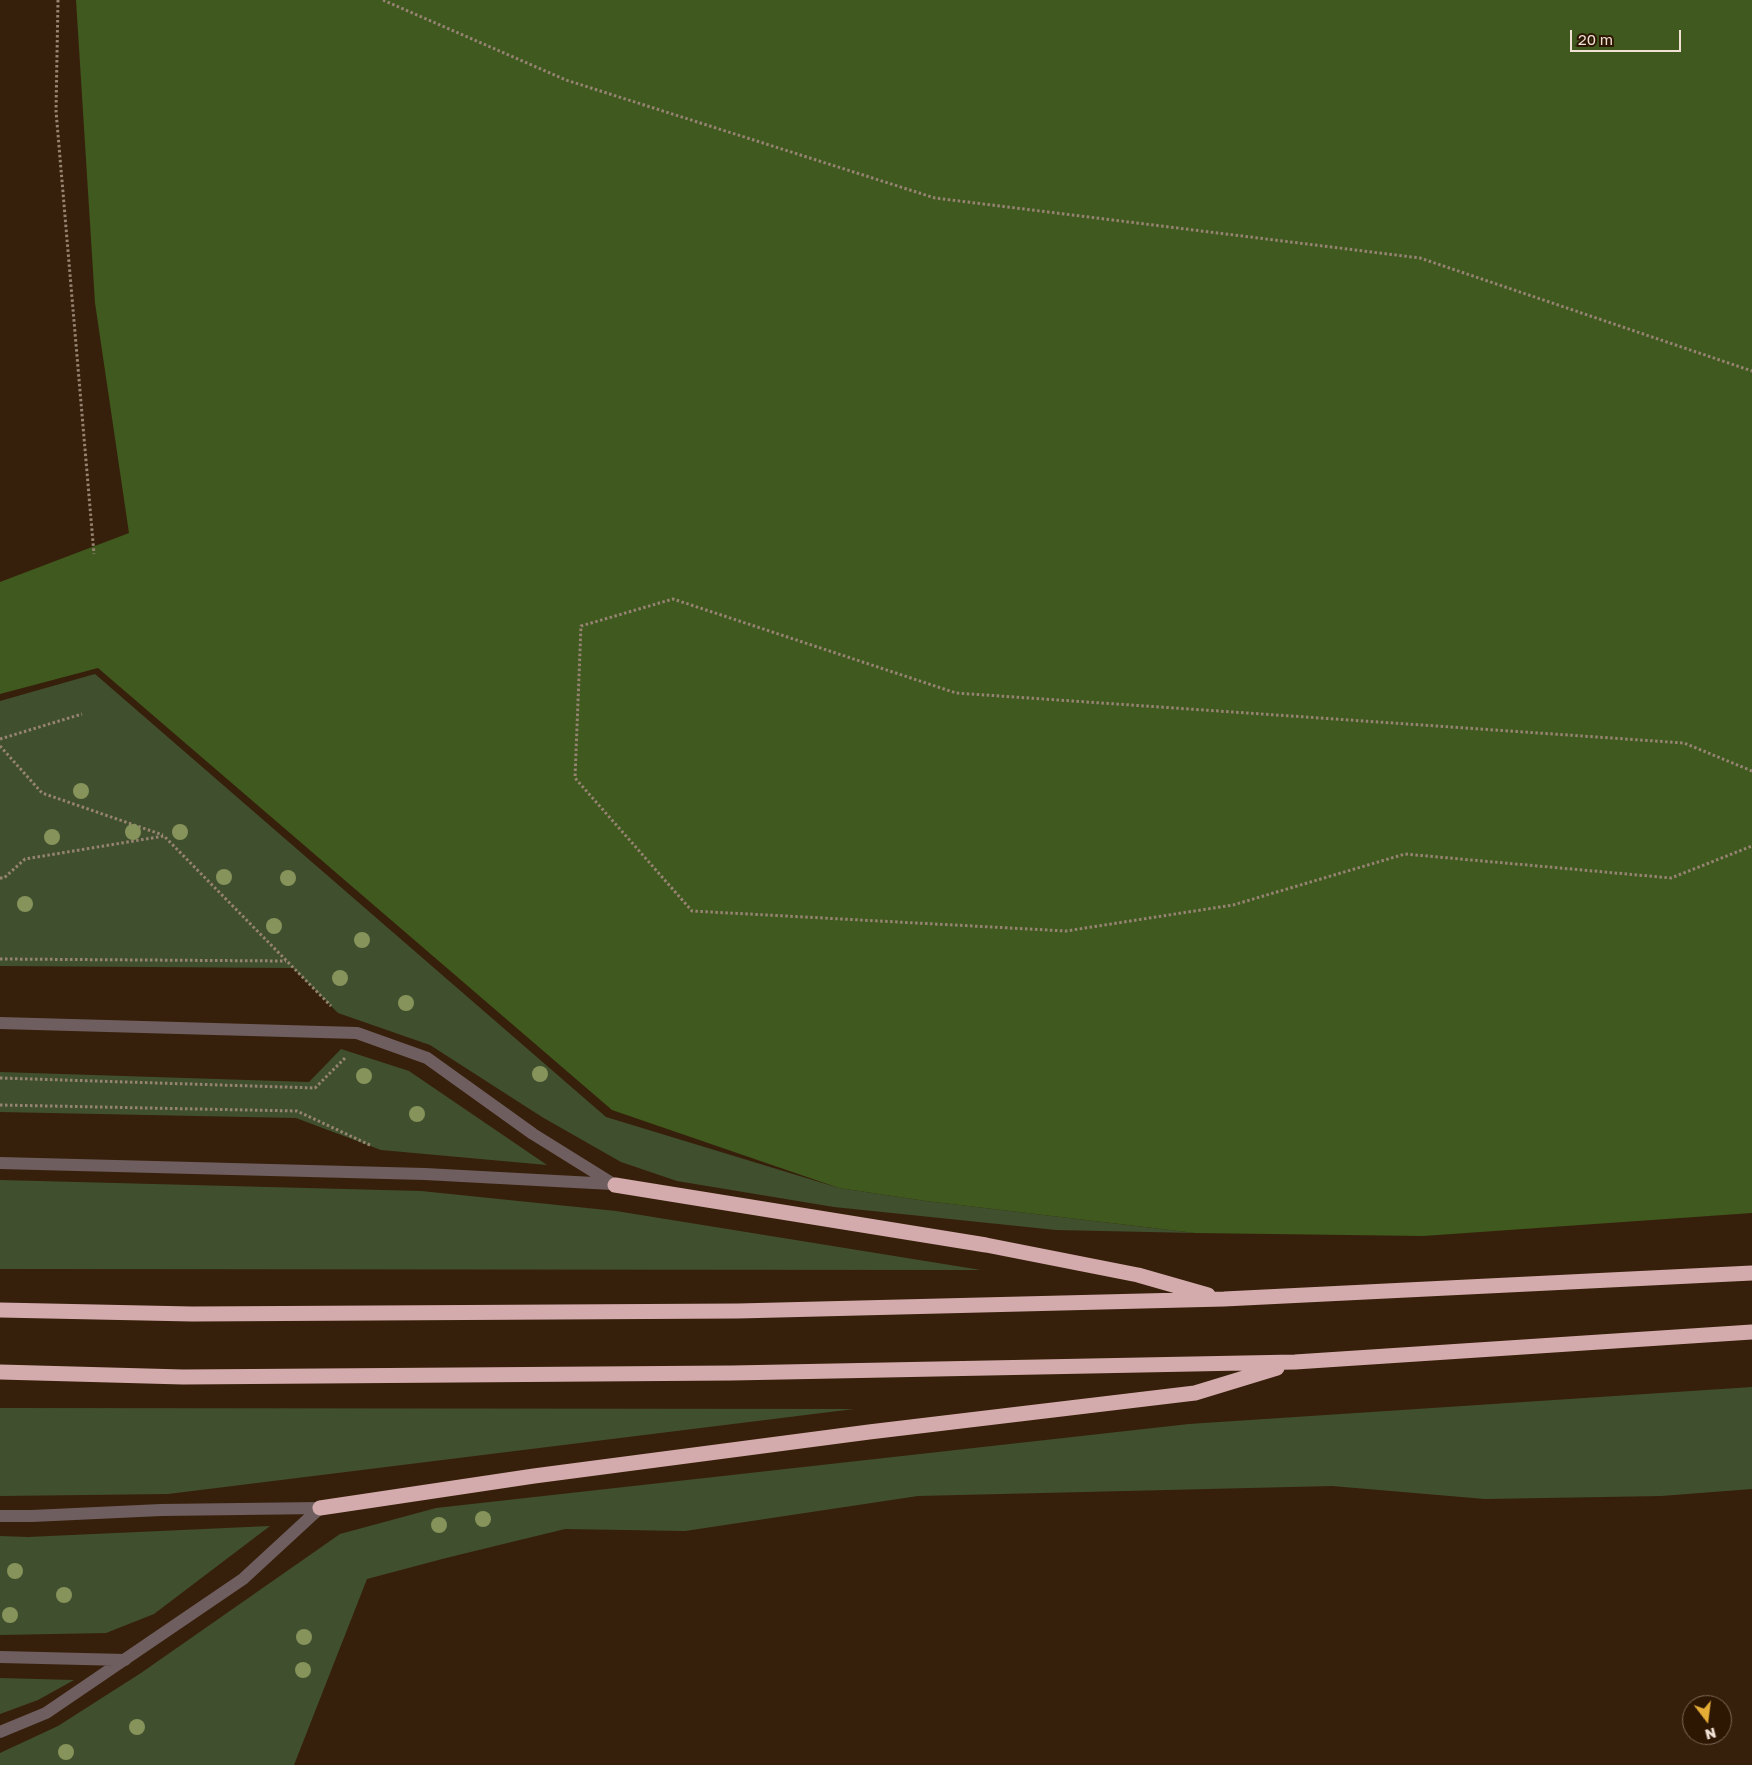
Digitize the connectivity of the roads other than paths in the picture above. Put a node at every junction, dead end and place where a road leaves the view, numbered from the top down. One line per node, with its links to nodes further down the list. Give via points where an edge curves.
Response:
1 (0, 1023): 3 (lane, via 357,1033 427,1058 533,1134)
2 (0, 1163): 3 (lane, via 384,1173)
3 (615, 1184): 5 (highway, via 986,1245 1138,1275)
4 (1752, 1273): 5 (highway)
5 (1224, 1299): 6 (highway, via 738,1311 192,1314)
6 (0, 1310)
7 (1752, 1332): 8 (highway)
8 (1295, 1362): 9 (highway, via 193,1377); 10 (highway, via 1195,1393 868,1432)
9 (0, 1372)
10 (320, 1508): 11 (lane); 13 (lane, via 243,1579)
11 (0, 1516)
12 (0, 1657): 13 (lane)
13 (125, 1660): 14 (lane, via 46,1713)
14 (0, 1732)

